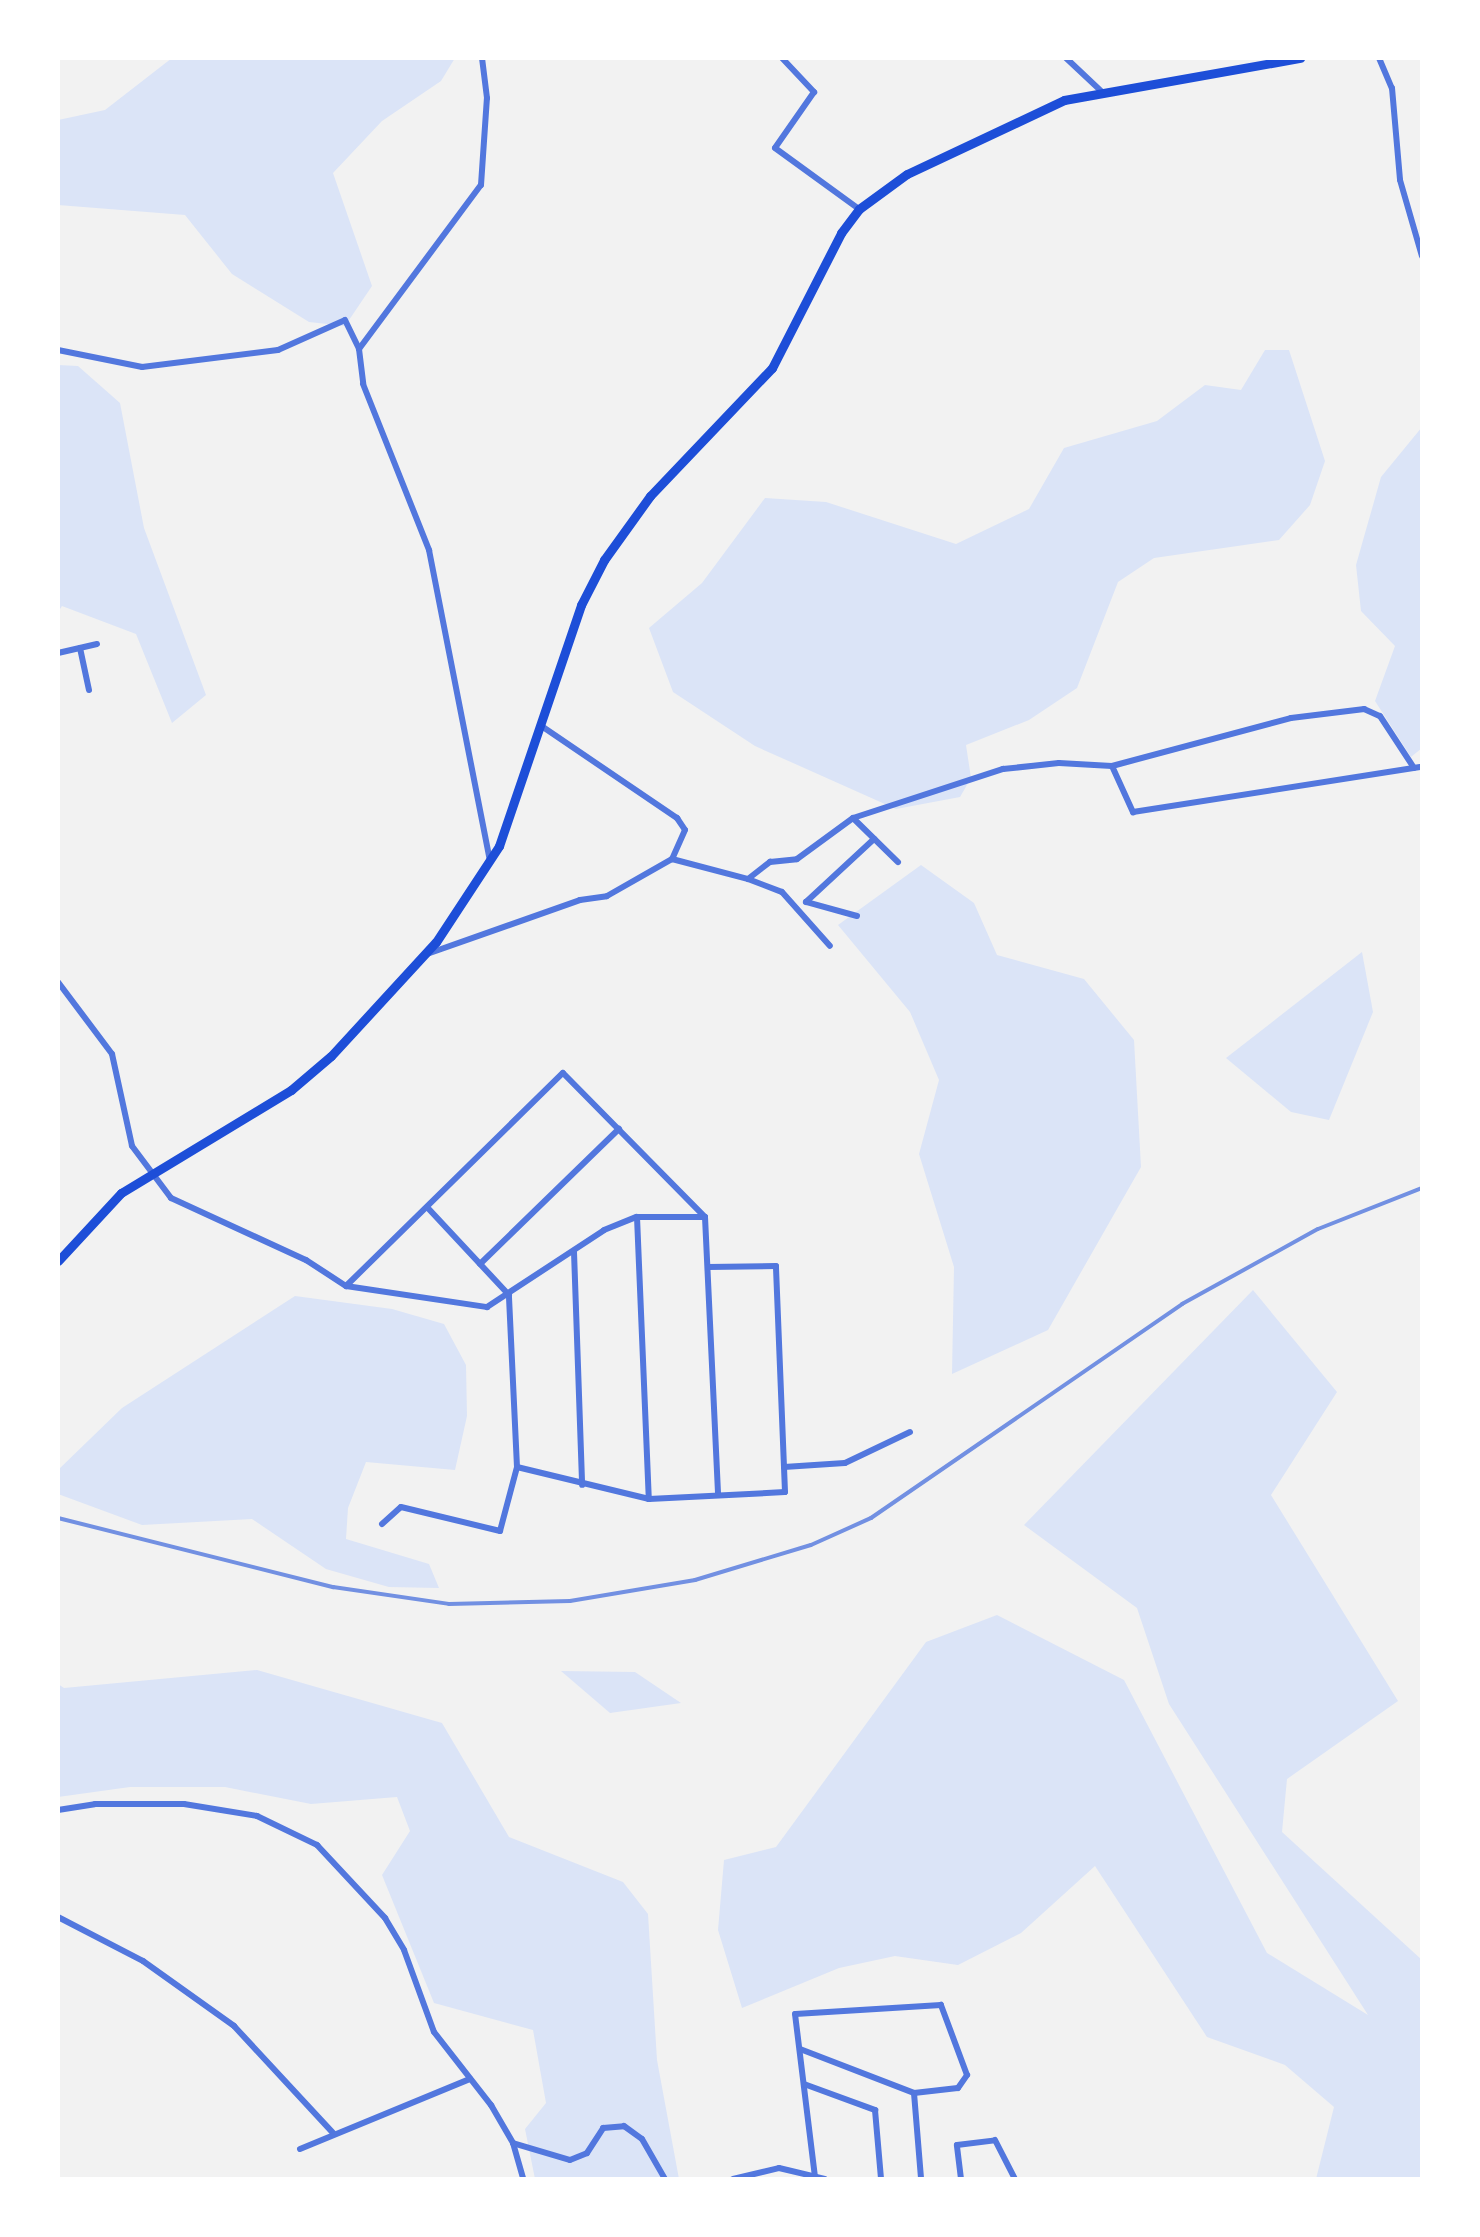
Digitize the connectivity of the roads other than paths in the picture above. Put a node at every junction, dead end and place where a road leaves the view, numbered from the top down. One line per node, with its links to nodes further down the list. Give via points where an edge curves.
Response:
1 (482, 58): 10 (street, via 487,98 481,185)
2 (782, 58): 8 (street, via 814,92 775,148)
3 (1066, 58): 7 (street)
4 (1300, 58): 6 (main road)
5 (1379, 58): 9 (street, via 1392,88 1400,180)
6 (1251, 63): 7 (main road)
7 (1101, 91): 8 (main road, via 1064,100 934,161)
8 (859, 209): 16 (main road, via 841,233 772,368 650,496 611,549 581,605)
9 (1422, 256)
10 (359, 349): 11 (street, via 345,320 278,350 142,367); 23 (street, via 363,384 429,550)
11 (58, 350)
12 (97, 644): 13 (street)
13 (80, 648): 14 (street); 15 (street)
14 (58, 653)
15 (89, 690)
16 (540, 725): 22 (street, via 677,818 685,830); 23 (main road)
17 (1112, 766): 19 (street, via 1133,812); 19 (street, via 1291,718 1364,709 1380,716); 20 (street, via 1059,763 1003,769)
18 (1422, 767): 19 (street)
19 (1414, 768)
20 (853, 818): 21 (street); 25 (street, via 797,859 770,862)
21 (874, 839): 24 (street); 26 (street, via 806,902)
22 (672, 859): 25 (street); 28 (street, via 607,896 580,900)
23 (490, 861): 28 (main road)
24 (898, 862)
25 (748, 879): 27 (street, via 782,892)
26 (857, 916)
27 (830, 946)
28 (427, 954): 31 (main road, via 340,1047 291,1090)
29 (58, 982): 31 (street, via 112,1054 132,1146)
30 (619, 1129): 32 (street, via 563,1073); 34 (street); 37 (street)
31 (151, 1172): 36 (main road, via 121,1193); 39 (street, via 171,1198 306,1260)
32 (427, 1207): 37 (street); 39 (street)
33 (637, 1217): 34 (street); 35 (street); 46 (street)
34 (705, 1217): 38 (street)
35 (574, 1252): 40 (street, via 547,1264); 44 (street)
36 (58, 1261)
37 (480, 1264): 40 (street)
38 (708, 1267): 43 (street, via 776,1266); 45 (street)
39 (346, 1286): 40 (street, via 470,1307 487,1307)
40 (509, 1295): 42 (street)
41 (910, 1432): 43 (street, via 845,1463)
42 (517, 1467): 44 (street); 47 (street, via 500,1531 401,1507)
43 (784, 1467): 45 (street, via 785,1492)
44 (582, 1485): 46 (street)
45 (718, 1495): 46 (street)
46 (649, 1499)
47 (382, 1524)
48 (58, 1810): 51 (street, via 95,1804 184,1804 257,1816 296,1831 336,1862 385,1918 404,1950 434,2032)
49 (58, 1917): 54 (street, via 143,1961 234,2026)
50 (800, 2049): 52 (street); 53 (street); 53 (street, via 795,2014 941,2005 967,2075 958,2088)
51 (470, 2079): 54 (street); 55 (street)
52 (804, 2084): 57 (street); 62 (street, via 875,2110)
53 (914, 2093): 63 (street)
54 (333, 2133): 56 (street)
55 (513, 2143): 58 (street); 59 (street, via 570,2160 587,2153 603,2128 624,2126 642,2139)
56 (300, 2149)
57 (815, 2177): 60 (street, via 779,2168); 61 (street)
58 (523, 2179)
59 (665, 2179)
60 (733, 2179)
61 (825, 2179)
62 (881, 2179)
63 (921, 2179)
64 (961, 2179): 65 (street, via 957,2145 995,2140)
65 (1015, 2179)

